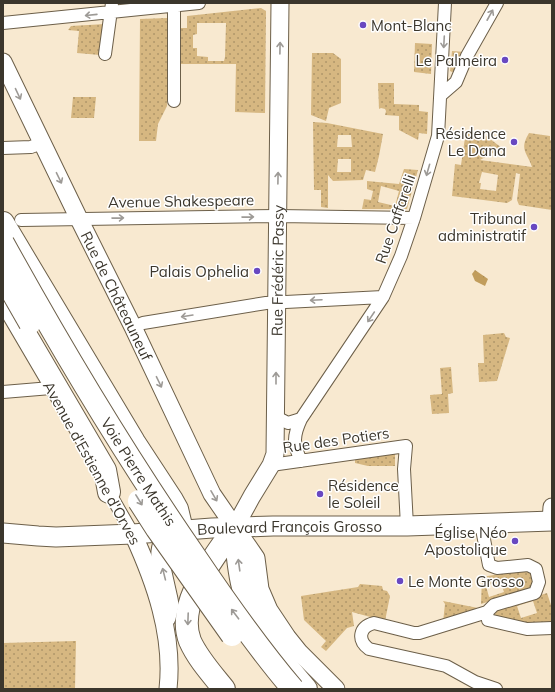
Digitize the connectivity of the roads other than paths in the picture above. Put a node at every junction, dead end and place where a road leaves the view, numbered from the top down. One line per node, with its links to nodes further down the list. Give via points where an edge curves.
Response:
1 (199, 3): 5 (street)
2 (280, 3): 14 (street, Rue Frédéric Passy, one-way to 2)
3 (445, 3): 10 (street, Rue Caffarelli, one-way to 10)
4 (496, 3): 10 (street, one-way to 4, via 456,82)
5 (174, 4): 6 (street); 11 (street)
6 (111, 8): 7 (street, one-way to 7); 8 (street)
7 (3, 24)
8 (105, 54)
9 (3, 62): 12 (street, Rue de Châteauneuf, one-way to 12)
10 (441, 95): 15 (street, Rue Caffarelli, one-way to 15, via 438,136)
11 (174, 101)
12 (42, 143): 13 (street, via 31,147); 16 (street, Rue de Châteauneuf, one-way to 16)
13 (3, 148)
14 (278, 216): 15 (street, Avenue Shakespeare); 16 (street, Avenue Shakespeare, one-way to 14); 22 (street, Rue Frédéric Passy)
15 (414, 218): 21 (street, Rue Caffarelli)
16 (79, 219): 17 (street, Avenue Shakespeare); 24 (street, Rue de Châteauneuf)
17 (12, 222): 36 (highway, via 126,429 177,509)
18 (3, 243): 46 (highway, Voie Pierre Mathis, one-way to 18, bridge, via 227,604 163,510 46,320)
19 (3, 276): 45 (highway, Voie Pierre Mathis, one-way to 45, bridge, via 157,529)
20 (3, 296): 31 (highway, via 106,470)
21 (383, 297): 22 (street, one-way to 22); 28 (street, Rue Caffarelli, one-way to 28)
22 (277, 302): 24 (street, one-way to 24, via 143,323); 27 (street, Rue Frédéric Passy, one-way to 22)
23 (3, 308): 25 (street, Avenue d'Estienne d'Orves)
24 (133, 327): 35 (street, Rue de Châteauneuf, one-way to 35, via 212,494)
25 (50, 388): 26 (street); 31 (street, Avenue d'Estienne d'Orves)
26 (3, 392)
27 (276, 417): 28 (street, via 288,423); 30 (street, Rue Frédéric Passy, via 275,454)
28 (301, 419): 29 (street, Rue Caffarelli, via 294,440)
29 (301, 461): 30 (street, Rue des Potiers); 34 (street, Rue des Potiers, via 406,446 404,470)
30 (272, 466): 35 (street, Rue Frédéric Passy)
31 (109, 492): 38 (street, Avenue d'Estienne d'Orves)
32 (552, 516): 33 (main road, Boulevard François Grosso)
33 (481, 524): 34 (main road, Boulevard François Grosso); 40 (street, via 489,565 498,568 528,565 536,569 539,582 535,593 494,605)
34 (407, 526): 35 (main road, Boulevard François Grosso)
35 (235, 527): 36 (main road, Boulevard François Grosso); 39 (highway); 47 (highway, one-way to 35, via 268,640 252,611 244,590); 48 (street, Rue de Châteauneuf, via 256,558 260,589 269,610 299,652)
36 (175, 530): 38 (main road, Boulevard François Grosso); 39 (highway, via 199,557 201,567); 41 (street, Avenue d'Estienne d'Orves, one-way to 36, via 170,605 160,553 162,542)
37 (3, 532): 38 (main road, Boulevard François Grosso, via 56,537)
38 (133, 534): 41 (street, Avenue d'Estienne d'Orves, via 146,563)
39 (198, 582): 44 (highway, one-way to 44, via 188,612 190,641 202,662)
40 (487, 612): 42 (street, via 488,620 527,629); 49 (street, via 419,633 374,623 368,625 361,633 364,646 369,649 437,663 475,682)
41 (165, 626): 43 (street, Avenue d'Estienne d'Orves, via 170,669)
42 (552, 628)
43 (168, 689)
44 (224, 689)
45 (272, 689)
46 (293, 689)
47 (306, 689)
48 (336, 689)
49 (496, 689)

